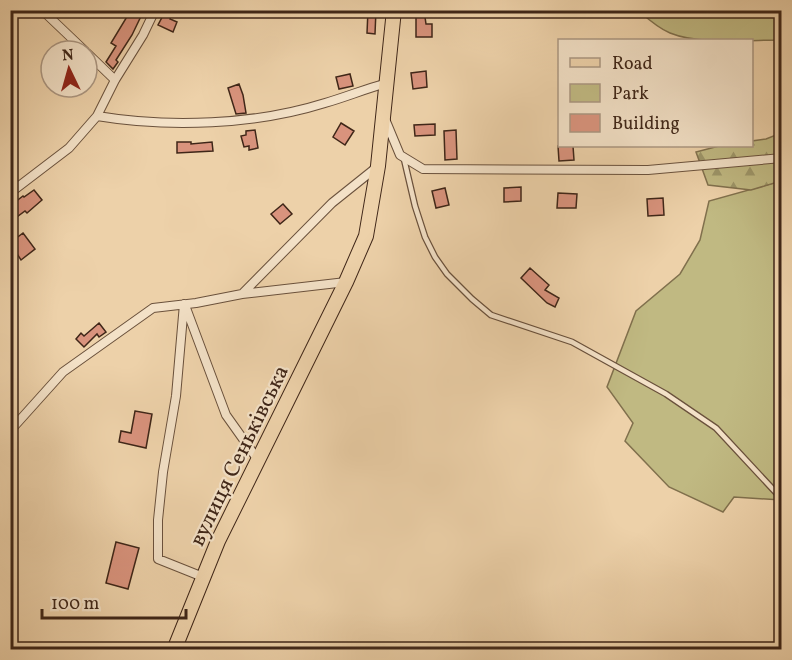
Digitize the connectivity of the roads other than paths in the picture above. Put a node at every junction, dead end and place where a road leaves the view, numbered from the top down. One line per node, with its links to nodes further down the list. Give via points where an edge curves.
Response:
1 (42, 10): 4 (street)
2 (155, 10): 6 (street)
3 (394, 10): 7 (main road, вулиця Сенькiвська)
4 (72, 39)
5 (99, 65): 6 (street)
6 (115, 80): 8 (street)
7 (387, 83): 8 (street, via 325,104 234,121 170,123); 9 (main road, вулиця Сенькiвська)
8 (96, 116): 13 (street, via 69,148)
9 (384, 116): 10 (street, via 397,151); 12 (main road, вулиця Сенькiвська)
10 (404, 158): 11 (street, via 423,169 546,171 648,170); 19 (lane, via 425,237 447,274 472,299 491,315 572,342 666,394 716,428)
11 (782, 158)
12 (378, 166): 14 (main road, вулиця Сенькiвська, via 366,236); 15 (street, via 332,203)
13 (10, 193)
14 (346, 282): 15 (street); 18 (main road, вулиця Сенькiвська)
15 (242, 294): 16 (street)
16 (184, 304): 17 (street, via 153,308 63,372); 18 (street, via 226,415); 20 (street, via 176,396 158,520 158,559)
17 (10, 431)
18 (258, 460): 20 (main road, вулиця Сенькiвська)
19 (782, 499)
20 (203, 577): 21 (main road, вулиця Сенькiвська)
21 (174, 650)

